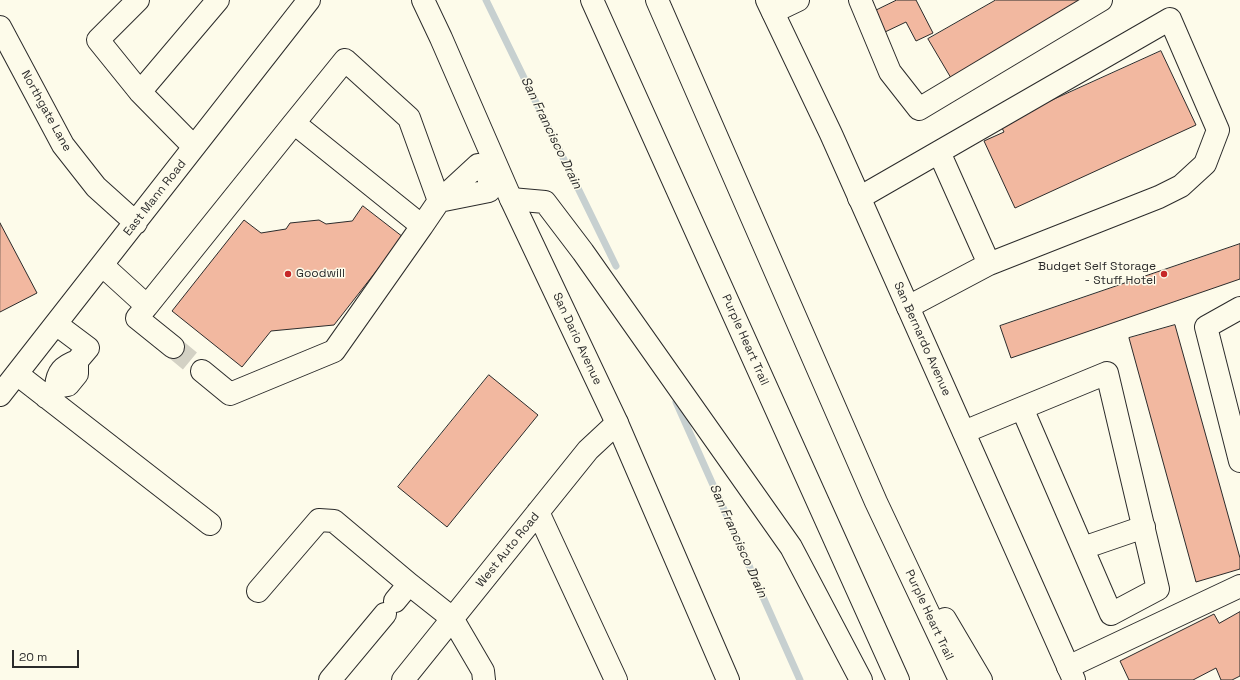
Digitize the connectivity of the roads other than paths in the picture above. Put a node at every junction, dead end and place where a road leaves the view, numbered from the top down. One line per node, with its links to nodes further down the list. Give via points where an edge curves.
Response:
1 (138, 0): 14 (main road, via 98,40)
2 (218, 0): 14 (main road)
3 (309, 0): 16 (main road, East Mann Road)
4 (423, 0): 13 (main road, San Dario Avenue)
5 (438, 0): 13 (main road)
6 (592, 0): 55 (main road, Purple Heart Trail)
7 (657, 0): 39 (main road, Purple Heart Trail)
8 (798, 0): 11 (main road)
9 (860, 0): 10 (main road, via 890,72 920,109)
10 (1101, 0)
11 (770, 6): 19 (main road, San Bernardo Avenue)
12 (0, 27): 22 (main road, Northgate Lane, via 63,145 96,187)
13 (441, 38): 18 (main road, San Dario Avenue)
14 (140, 92): 16 (main road)
15 (294, 124): 21 (main road, via 344,60 409,118); 23 (main road); 26 (main road)
16 (194, 147): 22 (main road, East Mann Road)
17 (939, 152): 19 (main road); 24 (main road); 24 (main road, via 1170,18 1218,130 1205,164 1181,186 1159,197)
18 (494, 175): 20 (main road, San Dario Avenue); 21 (main road, via 478,164)
19 (859, 198): 27 (main road, San Bernardo Avenue)
20 (511, 199): 36 (main road, San Dario Avenue); 54 (main road, via 545,202 583,252 791,547)
21 (439, 201): 23 (main road)
22 (136, 223): 25 (main road, East Mann Road)
23 (422, 226): 31 (main road, via 334,351 230,394)
24 (989, 264): 27 (main road)
25 (102, 265): 26 (main road); 29 (main road, East Mann Road)
26 (147, 306): 30 (main road, via 137,318)
27 (908, 307): 37 (main road, San Bernardo Avenue)
28 (1240, 308): 38 (main road, via 1206,327)
29 (56, 324): 32 (main road, East Mann Road); 33 (main road, via 88,348 77,361 77,374 68,385)
30 (173, 347)
31 (202, 371)
32 (17, 374): 33 (main road); 34 (main road, East Mann Road)
33 (51, 392): 41 (main road)
34 (0, 395)
35 (1022, 408): 37 (main road); 42 (main road, via 1107,372); 43 (main road)
36 (617, 423): 40 (main road, West Auto Road, via 588,450); 53 (main road, San Dario Avenue)
37 (964, 432): 48 (main road, San Bernardo Avenue)
38 (1240, 461)
39 (876, 502): 56 (main road, Purple Heart Trail); 57 (main road)
40 (538, 512): 47 (main road, West Auto Road); 52 (main road)
41 (210, 524)
42 (1144, 527): 43 (main road); 43 (main road, via 1158,589 1111,614)
43 (1083, 548)
44 (409, 584): 46 (main road, via 334,521 319,520); 47 (main road); 49 (main road)
45 (1240, 586): 48 (main road)
46 (258, 591)
47 (452, 618): 50 (main road, West Auto Road); 51 (main road, via 483,671)
48 (1071, 674)
49 (330, 680)
50 (403, 680)
51 (484, 680)
52 (616, 680)
53 (728, 680)
54 (862, 680)
55 (898, 680)
56 (960, 680)
57 (981, 680)

